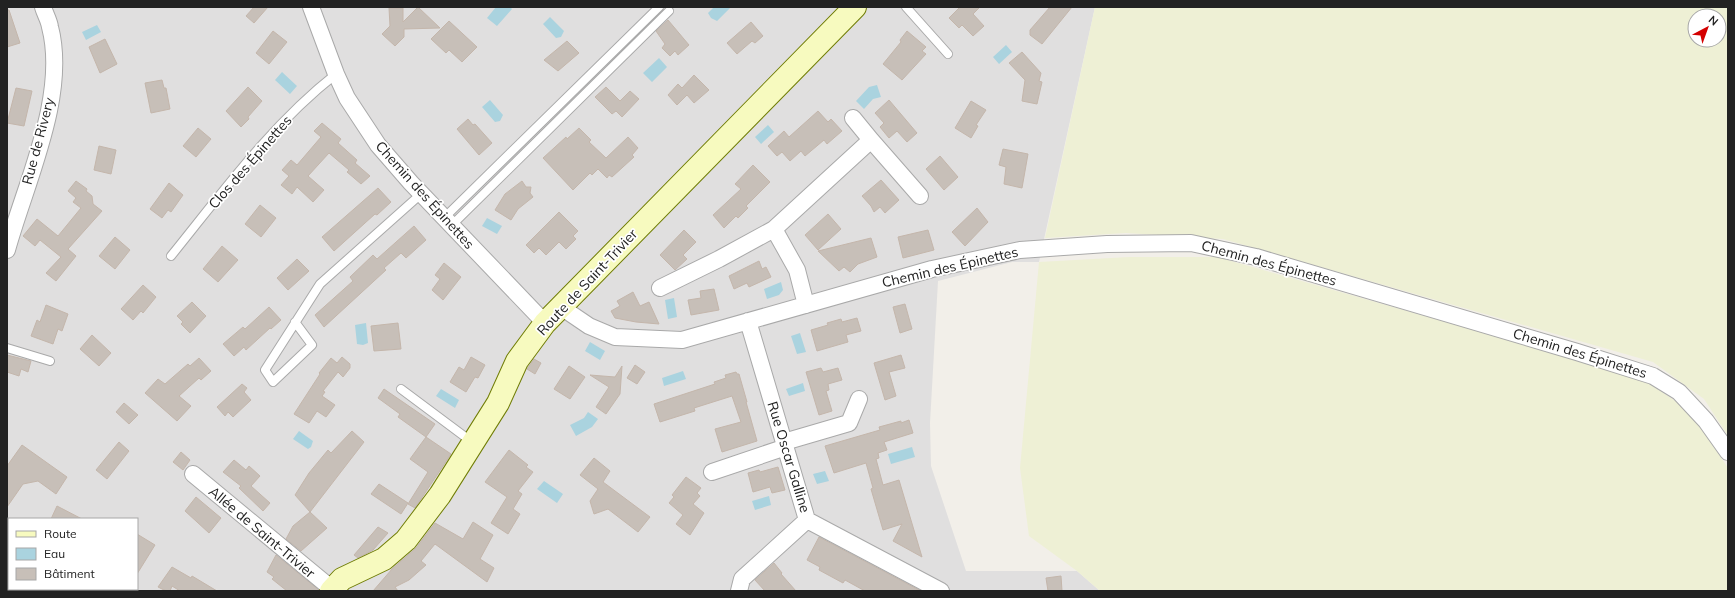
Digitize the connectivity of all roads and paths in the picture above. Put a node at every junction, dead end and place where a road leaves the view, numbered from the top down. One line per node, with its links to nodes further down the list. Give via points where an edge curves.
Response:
1 (43, 7): 15 (street, Rue de Rivery, via 50,27 54,64 49,113)
2 (311, 7): 8 (street, Chemin des Épinettes)
3 (659, 7): 13 (lane)
4 (855, 7): 19 (main road, Route de Saint-Trivier)
5 (906, 7): 7 (lane)
6 (669, 11): 13 (lane)
7 (948, 54)
8 (336, 74): 11 (street, Chemin des Épinettes, via 347,98 378,145); 16 (lane, Clos des Épinettes, via 309,96 249,160)
9 (853, 118): 10 (street)
10 (871, 140): 12 (street); 14 (street)
11 (421, 194): 13 (street, Chemin des Épinettes); 21 (lane, via 320,284)
12 (920, 196)
13 (448, 222): 22 (street, Chemin des Épinettes)
14 (774, 230): 17 (street); 18 (street, via 797,270)
15 (8, 241)
16 (172, 256)
17 (660, 288)
18 (806, 305): 20 (street, Chemin des Épinettes); 29 (street, Chemin des Épinettes, via 932,269 1020,250 1107,244 1191,243 1256,257 1653,376 1679,392 1706,421)
19 (561, 307): 20 (street, Chemin des Épinettes, via 589,326 615,337 642,340 682,340); 22 (main road, Route de Saint-Trivier)
20 (748, 321): 28 (street, Rue Oscar Galline)
21 (295, 322): 21 (lane, via 265,370 273,382 312,345)
22 (545, 323): 27 (main road, Route de Saint-Trivier, via 517,361 498,404)
23 (7, 348): 24 (lane)
24 (50, 361)
25 (401, 389): 27 (lane)
26 (859, 399): 28 (street, via 850,423)
27 (473, 442): 33 (main road, Route de Saint-Trivier, via 440,495 406,540 384,559 342,579)
28 (785, 445): 30 (street); 32 (street, Rue Oscar Galline)
29 (1728, 452)
30 (712, 472)
31 (193, 474): 33 (street, Allée de Saint-Trivier)
32 (807, 520): 34 (street, Rue Oscar Galline, via 742,579); 35 (street)
33 (332, 590)
34 (739, 591)
35 (941, 591)

